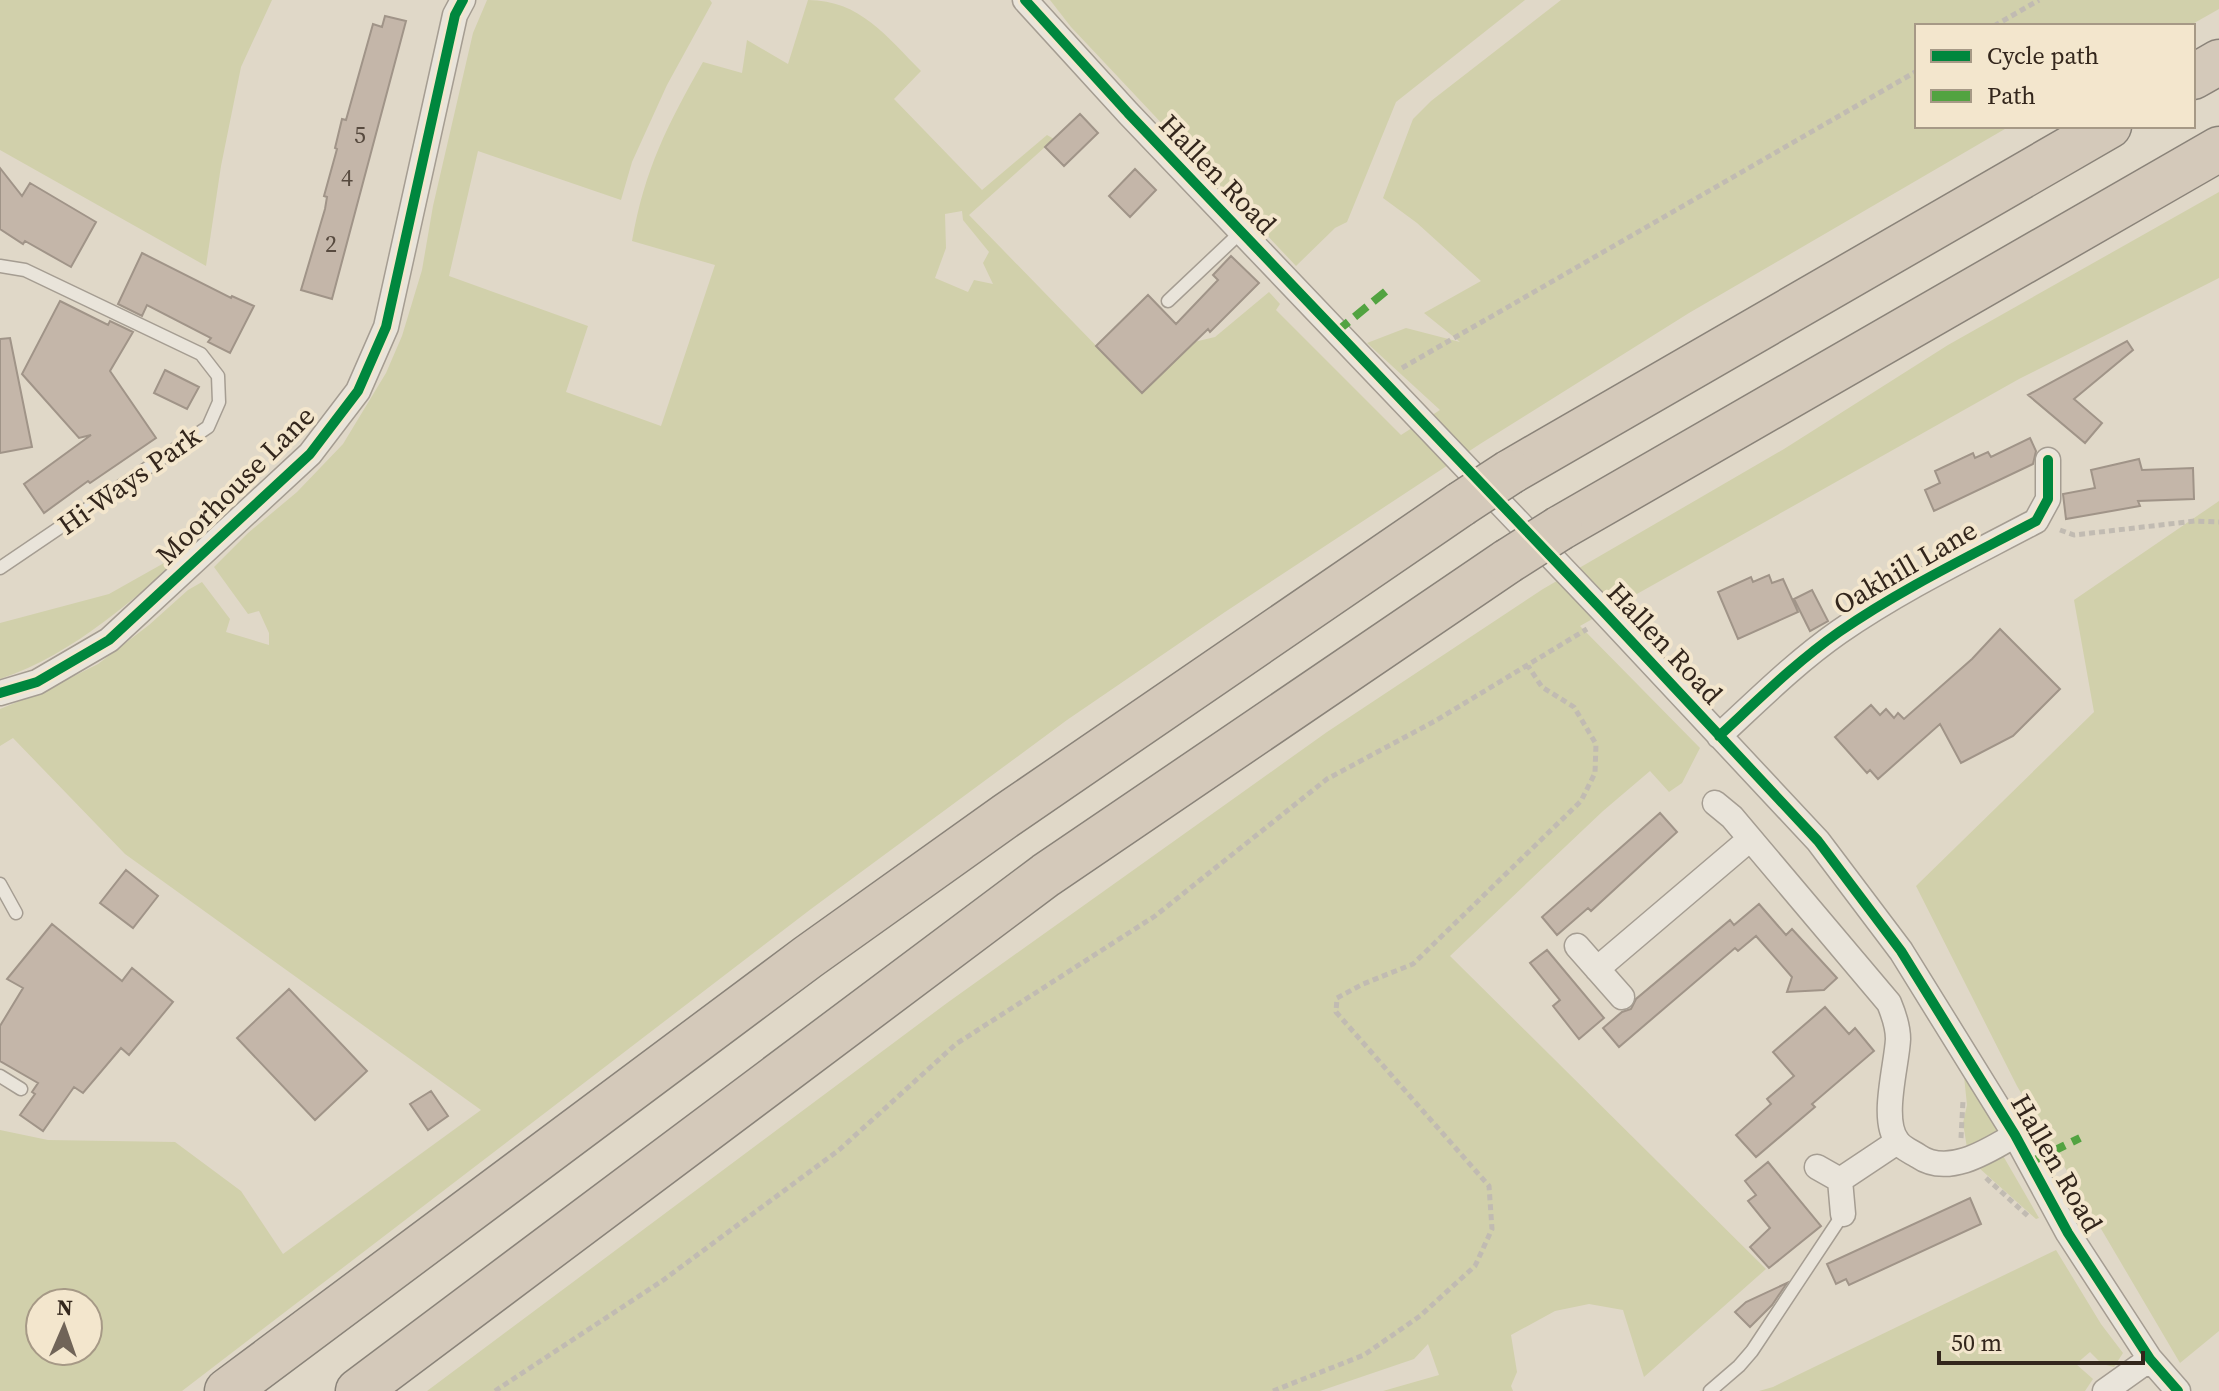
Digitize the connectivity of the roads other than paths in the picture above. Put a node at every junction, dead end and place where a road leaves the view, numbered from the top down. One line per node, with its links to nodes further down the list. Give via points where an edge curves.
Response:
1 (463, 0): 12 (street, Moorhouse Lane, via 455,15 386,327 358,391 310,454 109,640 37,682)
2 (1025, 0): 7 (street, Hallen Road)
3 (2219, 62): 4 (highway)
4 (2195, 76)
5 (2106, 128): 29 (highway, bridge, via 1461,504 821,948)
6 (2219, 149): 30 (highway, bridge, via 1508,561 1046,875)
7 (1241, 232): 9 (lane); 13 (street, Hallen Road)
8 (0, 266): 11 (lane, Hi-Ways Park, via 25,270 201,354 218,376 219,402 208,427)
9 (1168, 301)
10 (2048, 460): 13 (street, Oakhill Lane, via 2048,499 2036,521 1837,633)
11 (0, 568)
12 (0, 693)
13 (1719, 736): 23 (street, Hallen Road, via 1858,891)
14 (1715, 803): 15 (street)
15 (1750, 839): 19 (street); 24 (street, via 1889,1003 1898,1037 1890,1112)
16 (0, 884): 17 (lane)
17 (16, 913)
18 (1577, 946): 19 (street)
19 (1597, 969): 20 (street)
20 (1622, 997)
21 (0, 1076): 22 (lane)
22 (21, 1089)
23 (2015, 1135): 24 (street, via 1992,1149 1941,1166); 28 (street, Hallen Road, via 2068,1233)
24 (1897, 1142): 26 (street)
25 (1817, 1167): 26 (street)
26 (1840, 1180): 27 (street)
27 (1843, 1214): 31 (lane, via 1752,1351)
28 (2150, 1359): 32 (street); 33 (street, Hallen Road)
29 (227, 1391)
30 (358, 1391)
31 (1710, 1391)
32 (2105, 1391)
33 (2178, 1391)

